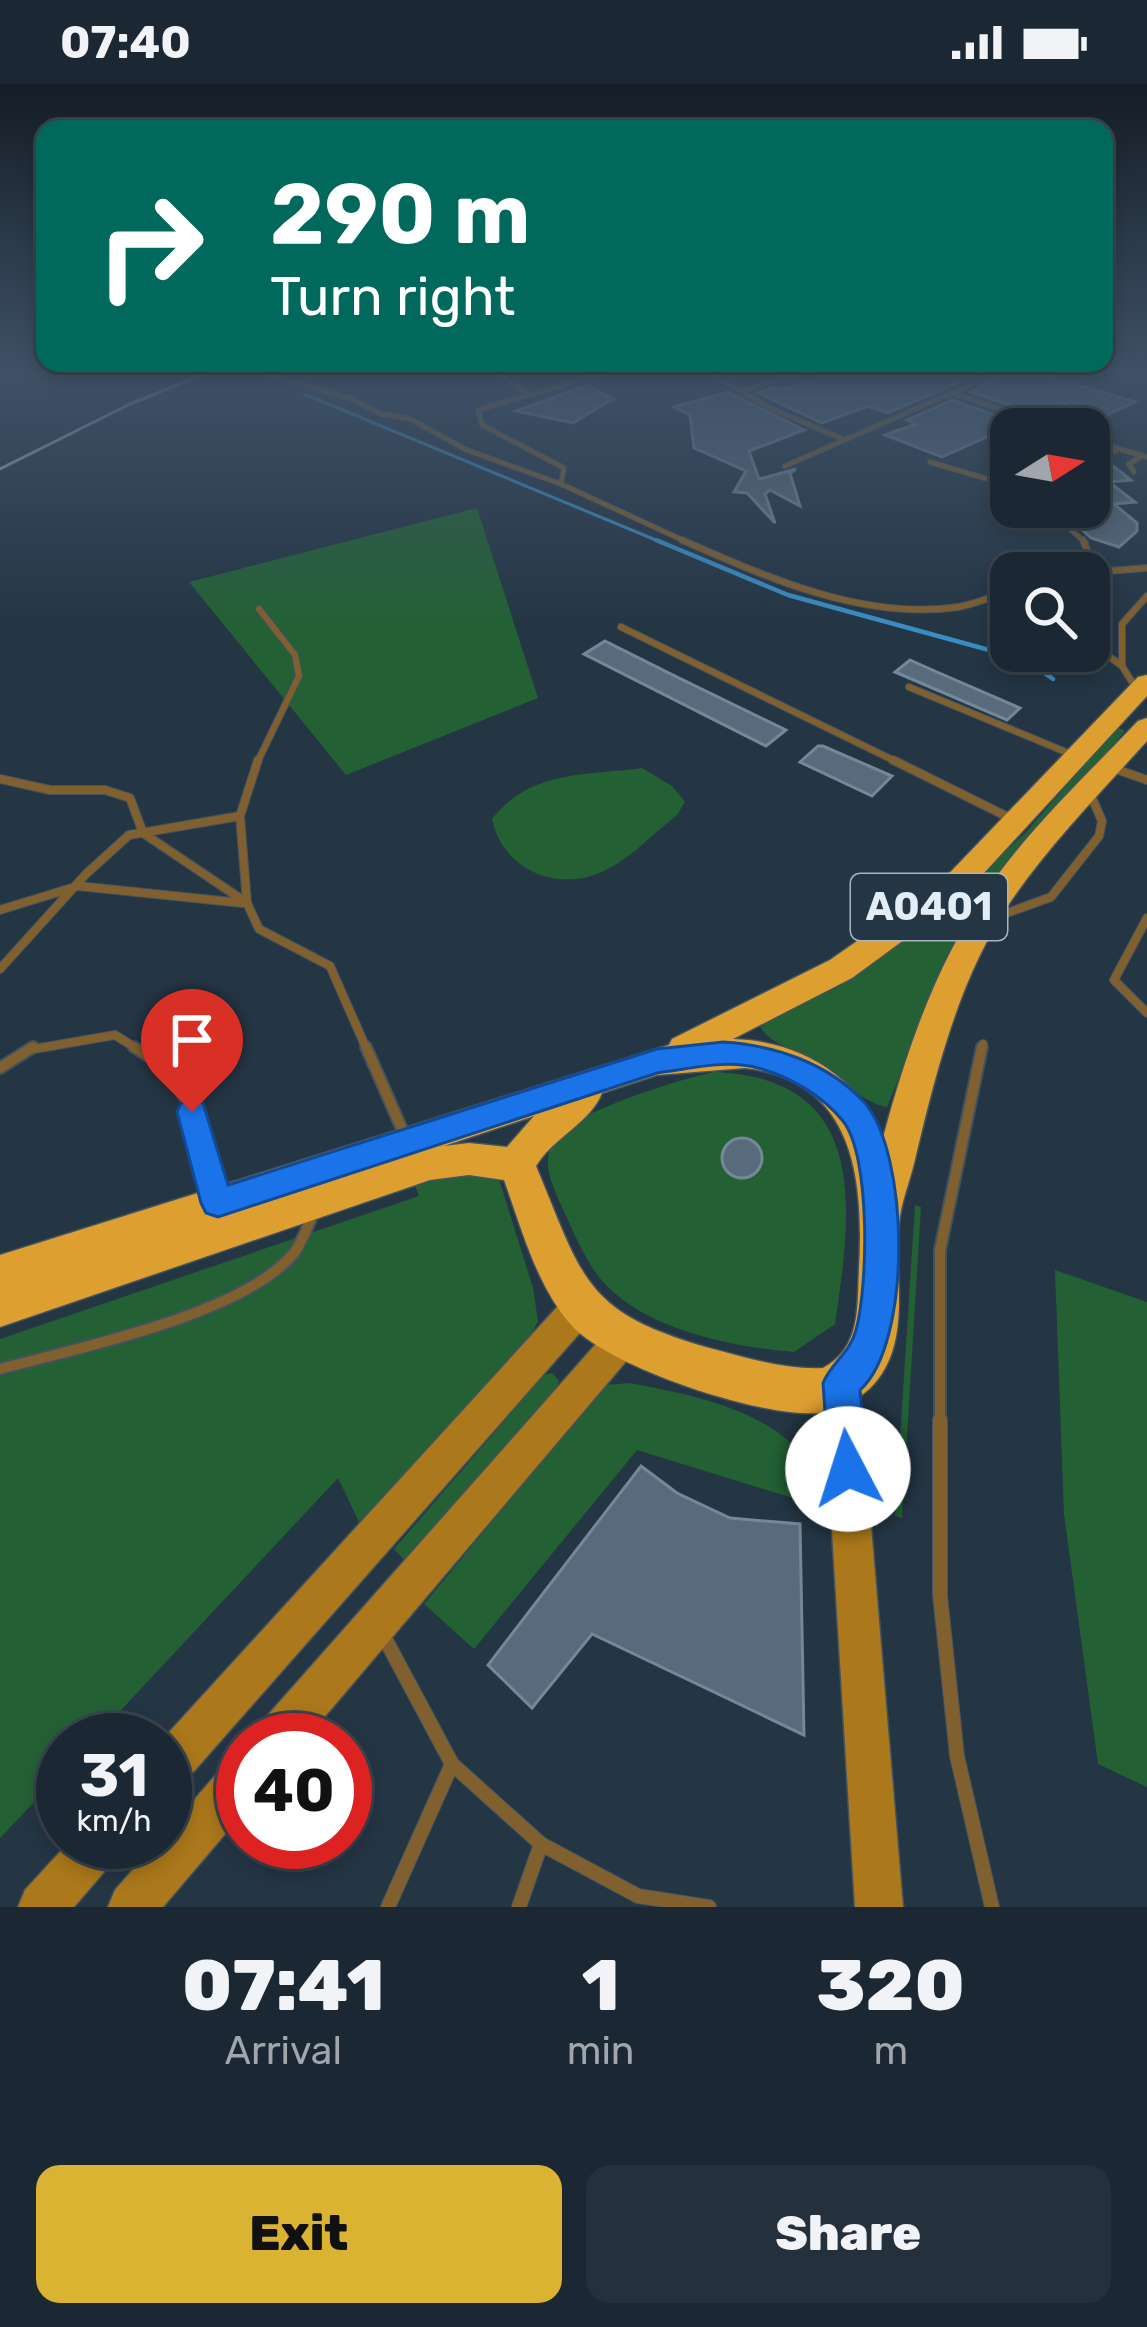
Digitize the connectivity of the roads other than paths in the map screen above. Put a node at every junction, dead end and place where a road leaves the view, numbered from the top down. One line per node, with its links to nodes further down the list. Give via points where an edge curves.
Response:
1 (489, 457): 9 (lane)
2 (543, 457): 9 (lane, via 564,468)
3 (806, 457): 6 (lane)
4 (1143, 457): 7 (lane, via 1130,464)
5 (930, 462): 8 (lane)
6 (785, 466)
7 (1134, 472)
8 (990, 480)
9 (561, 484): 14 (lane, via 840,599 940,607)
10 (1070, 528): 11 (lane)
11 (1089, 552)
12 (1147, 568): 13 (lane)
13 (1110, 571)
14 (990, 596)
15 (1147, 596): 20 (lane, via 1122,624)
16 (259, 609): 25 (lane, via 295,655 299,676)
17 (620, 627): 26 (lane)
18 (1110, 670): 20 (lane)
19 (909, 688): 21 (lane)
20 (1139, 708): 21 (highway, A0401); 23 (highway, A0401)
21 (1078, 757): 26 (highway, A0401)
22 (0, 779): 27 (lane, via 130,798)
23 (1100, 779): 24 (lane); 42 (highway, A0401, via 982,921 919,1067)
24 (1147, 780)
25 (240, 816): 27 (lane); 29 (lane)
26 (1017, 822): 35 (highway, A0401, via 950,891 882,943 760,1014)
27 (143, 833): 28 (lane, via 111,846); 29 (lane)
28 (78, 886): 29 (lane); 30 (lane); 32 (lane)
29 (247, 903): 38 (lane, via 259,929 330,966)
30 (0, 910)
31 (1147, 919): 33 (lane, via 1114,980)
32 (0, 969)
33 (1147, 1013)
34 (983, 1044): 62 (lane, via 940,1250 940,1595 957,1756)
35 (657, 1061): 37 (highway, A0401); 42 (highway, A0401, via 756,1055 828,1088 866,1132)
36 (0, 1068): 41 (lane, via 33,1047 115,1036 171,1071 192,1112)
37 (604, 1080): 38 (highway, A0401); 39 (highway, A0401, via 532,1139)
38 (407, 1141): 41 (highway, A0401)
39 (517, 1166): 40 (highway, via 430,1164); 44 (highway)
40 (318, 1201): 45 (highway); 47 (lane, via 293,1256 227,1298)
41 (218, 1203): 43 (highway, A0401)
42 (883, 1217): 48 (highway, A0401, via 875,1326 862,1364)
43 (0, 1274)
44 (581, 1306): 46 (highway); 51 (main road)
45 (0, 1307)
46 (622, 1340): 48 (highway, via 774,1384 819,1392); 49 (main road)
47 (0, 1369)
48 (841, 1383): 61 (main road)
49 (377, 1622): 50 (main road); 52 (lane)
50 (299, 1713)
51 (192, 1740)
52 (452, 1764): 54 (lane); 58 (lane)
53 (216, 1811): 56 (main road)
54 (542, 1844): 59 (lane); 60 (lane, via 638,1896)
55 (76, 1869): 57 (main road)
56 (142, 1903)
57 (42, 1907)
58 (388, 1907)
59 (519, 1907)
60 (710, 1907)
61 (879, 1907)
62 (992, 1907)

